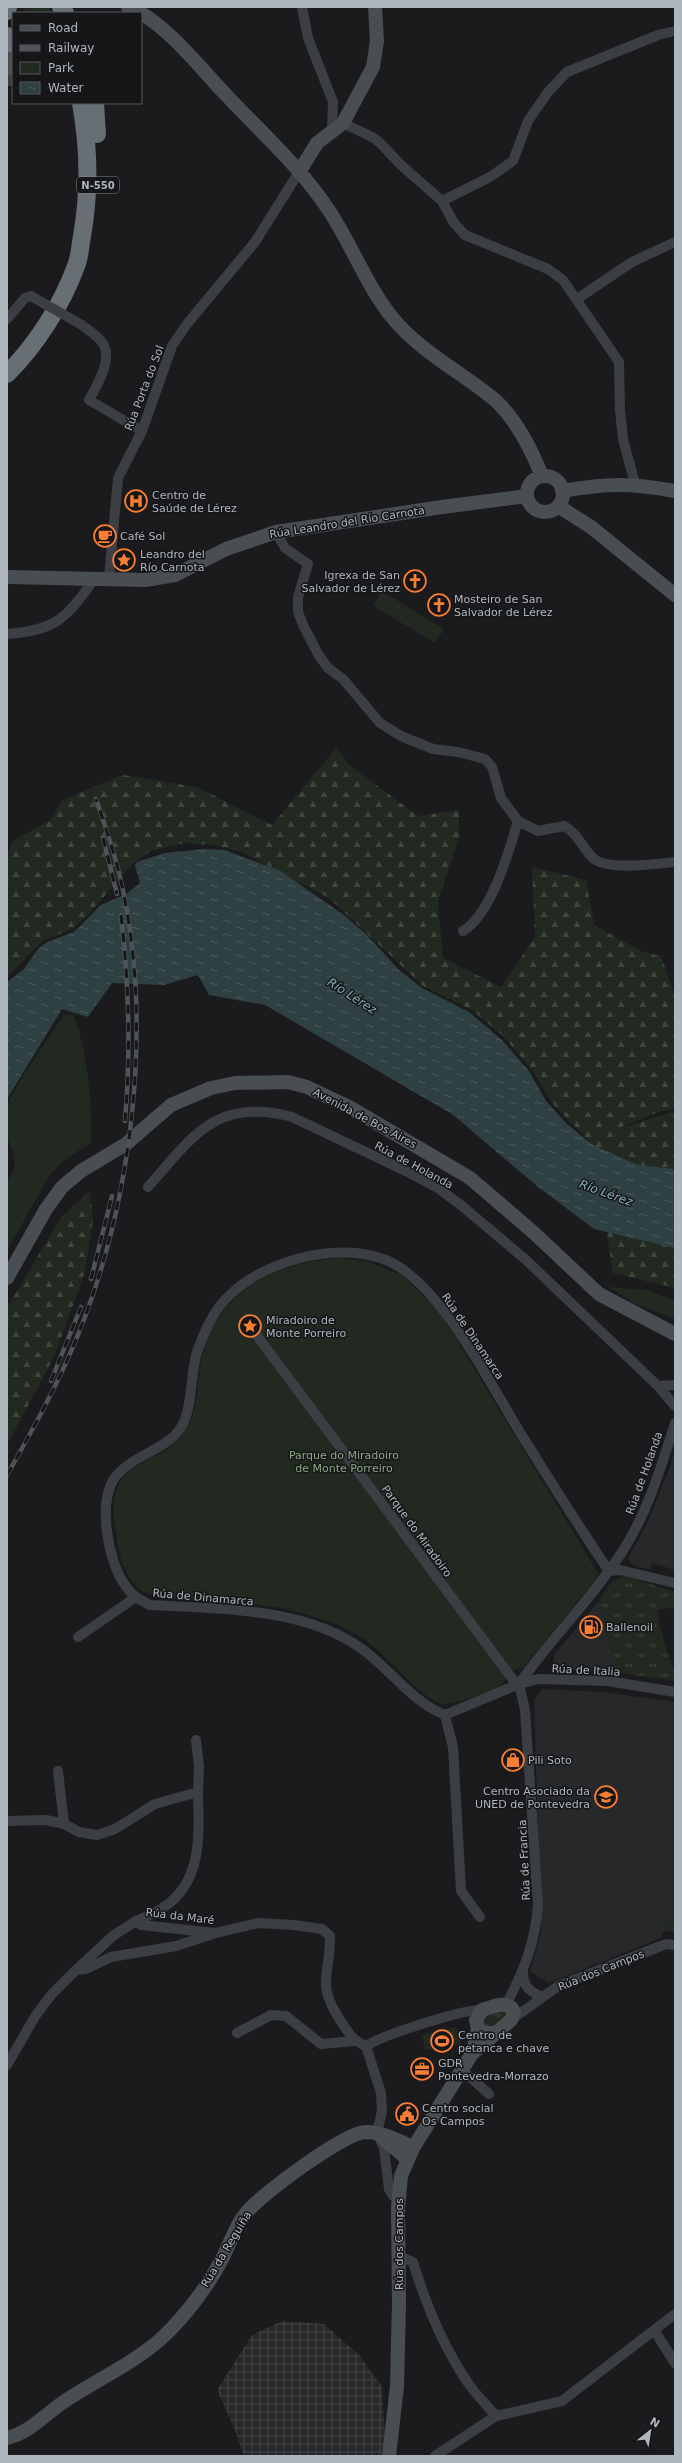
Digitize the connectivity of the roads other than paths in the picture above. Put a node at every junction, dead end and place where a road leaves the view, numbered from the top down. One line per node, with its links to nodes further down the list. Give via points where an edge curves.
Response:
1 (128, 7): 4 (street)
2 (302, 7): 9 (street, via 308,38 333,102)
3 (375, 7): 9 (street, via 376,59)
4 (139, 12)
5 (142, 14): 10 (street, via 172,37)
6 (675, 31): 11 (street, via 658,35 567,72 548,92 528,121 514,161 490,177)
7 (81, 104): 13 (highway, N-550, via 88,139 88,195)
8 (94, 104): 13 (highway, N-550, via 100,163 97,197)
9 (338, 127): 10 (street, via 317,143); 11 (street, via 374,138)
10 (299, 172): 17 (street, Rúa Porta do Sol, via 255,242 179,334 167,359); 18 (street, via 328,209 391,316 434,358 494,400 509,415 519,429)
11 (442, 201): 14 (street, via 454,223 465,235 558,274)
12 (675, 242): 14 (street, via 627,265)
13 (77, 265): 16 (highway, N-550, via 46,324)
14 (577, 299): 19 (street, via 619,362 623,439)
15 (7, 319): 17 (street, bridge, via 25,298 31,296 82,325 102,342 106,359 89,400)
16 (7, 374)
17 (142, 431): 26 (street, Rúa Porta do Sol, via 118,478)
18 (542, 476): 20 (street, via 553,478); 22 (street, via 529,486)
19 (635, 484): 20 (street, via 603,484); 21 (street)
20 (562, 491): 23 (street)
21 (675, 491)
22 (527, 496): 23 (street, via 531,506 541,512); 24 (street, Rúa Leandro del Río Carnota)
23 (558, 506): 27 (street, via 591,527)
24 (276, 532): 26 (street, Rúa Leandro del Río Carnota, via 226,549 165,578); 29 (street, via 285,548 308,564 298,597 298,612 314,647 328,668 343,679 389,730 433,750 458,752 485,759 492,767 501,798)
25 (7, 577): 26 (street, Rúa Leandro del Río Carnota)
26 (102, 578): 28 (street, via 56,623)
27 (675, 595)
28 (7, 634)
29 (518, 821): 30 (street, via 538,831 564,826 580,840 590,855 601,863 640,865); 31 (street, via 503,869 491,895 478,916)
30 (675, 862)
31 (463, 930)
32 (148, 1187): 38 (street, Rúa de Holanda, via 194,1134 209,1123 247,1112 271,1112 292,1117 438,1188 525,1259)
33 (7, 1278): 34 (street, Avenida de Bos Aires, via 62,1186 81,1171 126,1144 171,1105 211,1088 235,1084 288,1082 307,1087 351,1108 470,1178 599,1294)
34 (630, 1311): 35 (street, Avenida de Bos Aires); 37 (street, Avenida de Bos Aires)
35 (675, 1327)
36 (255, 1333): 47 (street, Parque do Miradoiro)
37 (675, 1334)
38 (658, 1386): 39 (street); 40 (street, Rúa de Holanda); 41 (street, Rúa de Holanda)
39 (675, 1386)
40 (675, 1392)
41 (675, 1406)
42 (675, 1422): 43 (street, Rúa de Holanda, via 645,1509 623,1551)
43 (609, 1571): 44 (street, via 620,1570); 45 (street, Rúa de Dinamarca, via 440,1306 424,1288 387,1260 367,1254 338,1253 303,1257 265,1271 241,1286 223,1302 212,1319 197,1353 185,1419 180,1429 170,1440 127,1466 110,1485 105,1513 113,1557 121,1580); 47 (street)
44 (675, 1583)
45 (136, 1598): 46 (street); 49 (street, Rúa de Dinamarca, via 150,1606 268,1615 306,1621 335,1633 361,1648 434,1711)
46 (78, 1637)
47 (518, 1685): 48 (street, Rúa de Italia, via 538,1679 608,1681); 49 (street); 60 (street, Rúa de Francia, via 525,1710 538,1905 535,1935)
48 (675, 1692)
49 (445, 1715): 55 (street, via 453,1747 461,1891)
50 (196, 1740): 52 (street, Rúa da Maré)
51 (58, 1771): 54 (street)
52 (198, 1792): 54 (street, via 155,1804 103,1834 79,1832); 56 (street, Rúa da Maré, via 200,1841 192,1871 185,1885 170,1902)
53 (7, 1821): 54 (street, via 39,1819)
54 (64, 1824)
55 (480, 1917)
56 (136, 1921): 57 (street, Rúa da Maré, via 141,1925); 59 (street, Rúa da Maré, via 114,1935)
57 (215, 1933): 59 (street, via 176,1946 111,1957 86,1969); 68 (street, Rúa da Maré, via 259,1924 293,1925 327,1932 330,1939 325,1982 327,1998)
58 (675, 1945): 61 (street, Rúa dos Campos, via 666,1944 618,1962 558,1986)
59 (76, 1970): 71 (street, Rúa da Maré, via 36,2015)
60 (523, 1972): 61 (street, via 525,1985); 62 (street, Rúa de Francia)
61 (542, 1997): 64 (street, Rúa dos Campos)
62 (504, 2005): 63 (street); 64 (street, via 513,2010)
63 (482, 2010): 65 (street, via 476,2020); 69 (street, via 423,2024 377,2039)
64 (511, 2020): 67 (street)
65 (478, 2029): 67 (street, via 485,2033); 70 (street, Rúa dos Campos)
66 (238, 2033): 68 (street, via 272,2015 286,2016 321,2044)
67 (495, 2033): 70 (street, Rúa dos Campos)
68 (354, 2041): 69 (street)
69 (366, 2046): 74 (street, via 380,2093 381,2124)
70 (474, 2052): 72 (street, Rúa dos Campos)
71 (7, 2065)
72 (462, 2070): 73 (street); 75 (street, Rúa dos Campos)
73 (489, 2094)
74 (378, 2133): 75 (street); 76 (street, via 384,2148 389,2189 392,2196); 82 (street, Rúa da Reguiña, via 351,2135 262,2197 240,2220 222,2260 189,2308 164,2336 129,2363 64,2402 33,2426 19,2435)
75 (410, 2154): 76 (street, Rúa dos Campos, via 401,2176)
76 (399, 2197): 77 (street, Rúa dos Campos)
77 (399, 2256): 81 (street, via 413,2262 419,2283 448,2348 466,2381); 83 (street, Rúa dos Campos, via 397,2386)
78 (675, 2314): 79 (street)
79 (654, 2330): 80 (street); 81 (street, via 562,2401)
80 (675, 2363)
81 (496, 2416): 84 (street)
82 (7, 2438)
83 (389, 2456)
84 (435, 2456)

